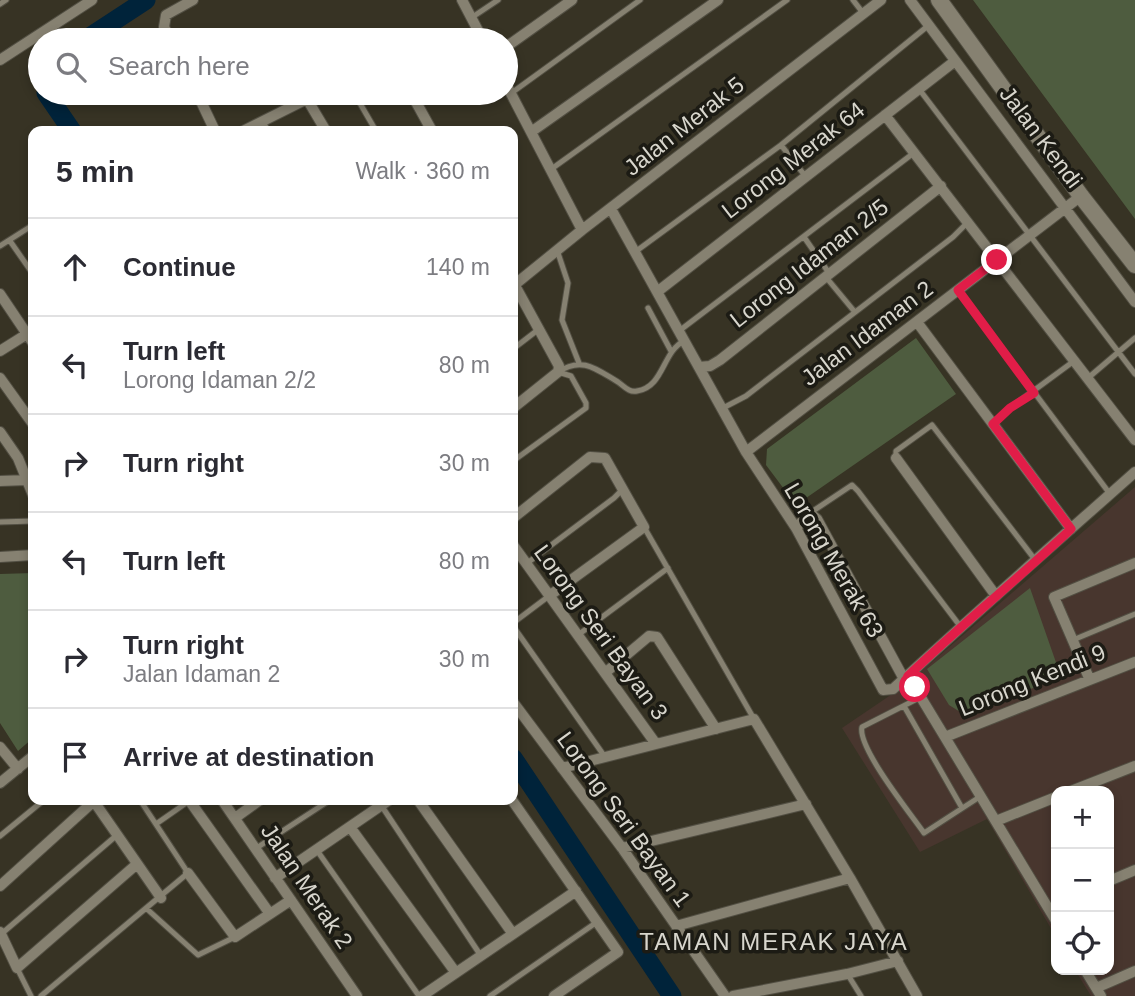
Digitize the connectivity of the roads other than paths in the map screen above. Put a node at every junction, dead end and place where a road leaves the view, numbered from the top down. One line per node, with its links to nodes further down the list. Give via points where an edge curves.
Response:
1 (6, 0): 14 (lane)
2 (92, 0): 18 (street)
3 (193, 0): 19 (street, via 166,15)
4 (461, 0): 16 (street)
5 (498, 0): 16 (lane)
6 (572, 0): 21 (street)
7 (640, 0): 25 (lane)
8 (718, 0): 39 (street)
9 (787, 0): 42 (lane)
10 (853, 0): 15 (lane)
11 (881, 0): 15 (street, Jalan Merak 5)
12 (910, 0): 17 (street, Jalan Kendi)
13 (939, 0): 45 (street, Jalan Kendi)
14 (0, 4)
15 (863, 13): 47 (street, Jalan Merak 5)
16 (471, 18): 20 (street)
17 (929, 25): 24 (street, Jalan Kendi); 40 (lane)
18 (49, 28)
19 (165, 28)
20 (476, 28)
21 (518, 38)
22 (28, 42): 23 (street)
23 (0, 60)
24 (955, 61): 26 (street, Lorong Merak 64); 46 (street, Jalan Kendi)
25 (518, 82)
26 (919, 89): 33 (street, Lorong Merak 64); 51 (lane)
27 (203, 105): 34 (street)
28 (298, 105): 35 (street)
29 (311, 105): 36 (street)
30 (361, 105): 37 (lane)
31 (418, 105): 38 (street)
32 (517, 105): 39 (street)
33 (885, 116): 41 (street); 43 (street, Lorong Merak 64)
34 (213, 126)
35 (267, 126)
36 (323, 126)
37 (373, 126)
38 (429, 126)
39 (531, 132): 42 (street)
40 (781, 145): 43 (lane); 56 (lane)
41 (915, 152): 44 (street); 52 (lane)
42 (550, 170): 50 (street)
43 (806, 177): 63 (street, Lorong Merak 64)
44 (941, 186): 48 (street); 60 (street, Lorong Idaman 2/5)
45 (1081, 196): 46 (street, Jalan Idaman 2); 58 (street, Jalan Kendi)
46 (1065, 208): 51 (street, Jalan Idaman 2); 66 (street, Jalan Kendi)
47 (611, 209): 50 (street, Jalan Merak 5); 56 (street, Lorong Merak 63)
48 (968, 222): 57 (street); 68 (lane)
49 (28, 228): 53 (lane)
50 (582, 230): 55 (street, Jalan Merak 5)
51 (1030, 235): 57 (street, Jalan Idaman 2); 78 (lane)
52 (804, 237): 60 (lane); 72 (lane)
53 (10, 241): 54 (lane); 59 (lane)
54 (0, 246)
55 (557, 250): 61 (street, Jalan Merak 5); 80 (lane, via 568,283 562,320)
56 (635, 252): 63 (street, Lorong Merak 63)
57 (997, 260): 62 (street, Jalan Idaman 2); 79 (street)
58 (1135, 265)
59 (28, 267)
60 (827, 275): 68 (lane); 81 (street, Lorong Idaman 2/5, via 720,360)
61 (518, 280)
62 (958, 290): 69 (street, Jalan Idaman 2); 86 (lane)
63 (657, 292): 72 (street, Lorong Merak 63)
64 (518, 293): 70 (street)
65 (0, 294): 71 (street)
66 (1135, 302)
67 (648, 308): 77 (lane)
68 (854, 311): 88 (lane, via 746,396)
69 (917, 322): 90 (street); 93 (street, Jalan Idaman 2)
70 (539, 329): 75 (lane); 82 (street, via 558,360)
71 (28, 335)
72 (682, 336): 77 (lane); 81 (street, Lorong Merak 63)
73 (1135, 338): 78 (lane)
74 (28, 339): 76 (street)
75 (518, 345)
76 (0, 351)
77 (671, 351): 80 (lane, via 656,382 637,391)
78 (1118, 352): 83 (lane); 85 (lane)
79 (1074, 361): 85 (street); 86 (lane)
80 (579, 363): 82 (lane)
81 (699, 368): 88 (street, Lorong Merak 63)
82 (558, 372): 87 (street); 94 (lane, via 571,376 586,408)
83 (1135, 374)
84 (0, 378): 89 (street)
85 (1088, 378): 92 (street)
86 (1034, 393): 90 (lane); 100 (lane)
87 (518, 404)
88 (722, 408): 93 (street, Lorong Merak 63)
89 (28, 417)
90 (993, 424): 107 (street)
91 (0, 432): 97 (street)
92 (1135, 440)
93 (746, 453): 106 (street, Lorong Merak 63)
94 (518, 456)
95 (896, 458): 111 (lane, via 896,451 932,425); 116 (street)
96 (1135, 472): 100 (street)
97 (27, 480): 98 (street)
98 (0, 481)
99 (623, 489): 102 (street, via 605,458 590,457); 105 (street); 113 (lane)
100 (1110, 494): 107 (street)
101 (810, 513): 106 (street); 119 (lane, via 852,485); 125 (street)
102 (518, 514)
103 (28, 521): 104 (lane)
104 (0, 522)
105 (644, 527): 114 (lane); 115 (street)
106 (796, 528): 125 (street, Lorong Merak 63, via 883,690 894,689)
107 (1071, 529): 111 (street)
108 (518, 552): 113 (street, Lorong Seri Bayan 3)
109 (28, 555): 110 (street)
110 (0, 557)
111 (1037, 562): 116 (street)
112 (1135, 563): 122 (street, via 1054,597)
113 (526, 564): 115 (street, Lorong Seri Bayan 3)
114 (668, 568): 121 (lane); 130 (lane)
115 (549, 596): 118 (lane); 121 (street, Lorong Seri Bayan 3)
116 (996, 596): 119 (street)
117 (1135, 614): 122 (lane)
118 (518, 620)
119 (961, 626): 125 (street)
120 (518, 631): 135 (lane)
121 (577, 635): 124 (street, Lorong Seri Bayan 3)
122 (1072, 640): 126 (street)
123 (1135, 662): 126 (street, Lorong Kendi 9)
124 (605, 673): 131 (street, via 649,636 657,637); 133 (street, Lorong Seri Bayan 3)
125 (906, 677): 127 (street)
126 (1089, 678): 132 (street, Lorong Kendi 9)
127 (921, 697): 128 (lane); 132 (street)
128 (904, 706): 158 (lane); 158 (lane, via 862,727 862,740 924,832)
129 (518, 709): 138 (street, Lorong Seri Bayan 1)
130 (754, 719): 131 (street); 144 (street)
131 (716, 729): 133 (street)
132 (945, 737): 142 (street)
133 (656, 744): 135 (street)
134 (0, 747): 139 (street)
135 (605, 757): 138 (street)
136 (28, 760): 139 (street)
137 (1135, 766): 141 (street)
138 (562, 768): 165 (street, Lorong Seri Bayan 1)
139 (18, 769): 140 (street)
140 (0, 783)
141 (1084, 786)
142 (981, 796): 158 (lane); 160 (street)
143 (1051, 799): 160 (street)
144 (806, 804): 165 (street); 172 (street)
145 (38, 805): 164 (lane)
146 (89, 805): 174 (street)
147 (96, 805): 163 (street)
148 (143, 805): 161 (lane)
149 (182, 805): 161 (lane)
150 (193, 805): 180 (street)
151 (226, 805): 159 (street, Jalan Merak 2)
152 (253, 805): 159 (street)
153 (322, 805): 166 (lane)
154 (381, 805): 162 (street)
155 (387, 805): 186 (lane)
156 (422, 805): 184 (street)
157 (516, 805): 175 (street)
158 (962, 807)
159 (235, 818): 166 (street, Jalan Merak 2)
160 (996, 821): 178 (street)
161 (156, 824): 170 (lane)
162 (349, 827): 167 (street); 190 (street)
163 (117, 835): 168 (street); 183 (lane)
164 (0, 836)
165 (622, 848): 182 (street, Lorong Seri Bayan 1)
166 (255, 849): 171 (street, Jalan Merak 2)
167 (316, 849): 171 (street); 198 (lane)
168 (137, 864): 176 (street); 188 (street)
169 (1135, 870): 173 (street)
170 (188, 873): 176 (lane); 185 (street)
171 (275, 878): 177 (street, Jalan Merak 2)
172 (850, 878): 182 (street); 187 (street)
173 (1114, 879)
174 (0, 886)
175 (576, 891): 181 (street); 184 (street)
176 (161, 898): 179 (lane)
177 (291, 900): 180 (street); 197 (street, Jalan Merak 2)
178 (1051, 904)
179 (147, 909): 185 (lane, via 198,955); 196 (lane)
180 (270, 914): 185 (street)
181 (597, 922): 199 (lane); 200 (street, via 618,952)
182 (676, 926): 201 (street, Lorong Seri Bayan 1)
183 (0, 934): 188 (street)
184 (513, 934): 186 (street)
185 (235, 937)
186 (481, 956): 190 (street)
187 (898, 961): 191 (street); 204 (street)
188 (17, 968): 195 (lane)
189 (1135, 971): 194 (street)
190 (456, 973): 198 (street)
191 (847, 974): 193 (street); 203 (lane)
192 (1089, 975): 194 (street)
193 (773, 992): 202 (street)
194 (1099, 992)
195 (31, 996)
196 (41, 996)
197 (357, 996)
198 (421, 996)
199 (490, 996)
200 (554, 996)
201 (725, 996)
202 (733, 996)
203 (861, 996)
204 (917, 996)

